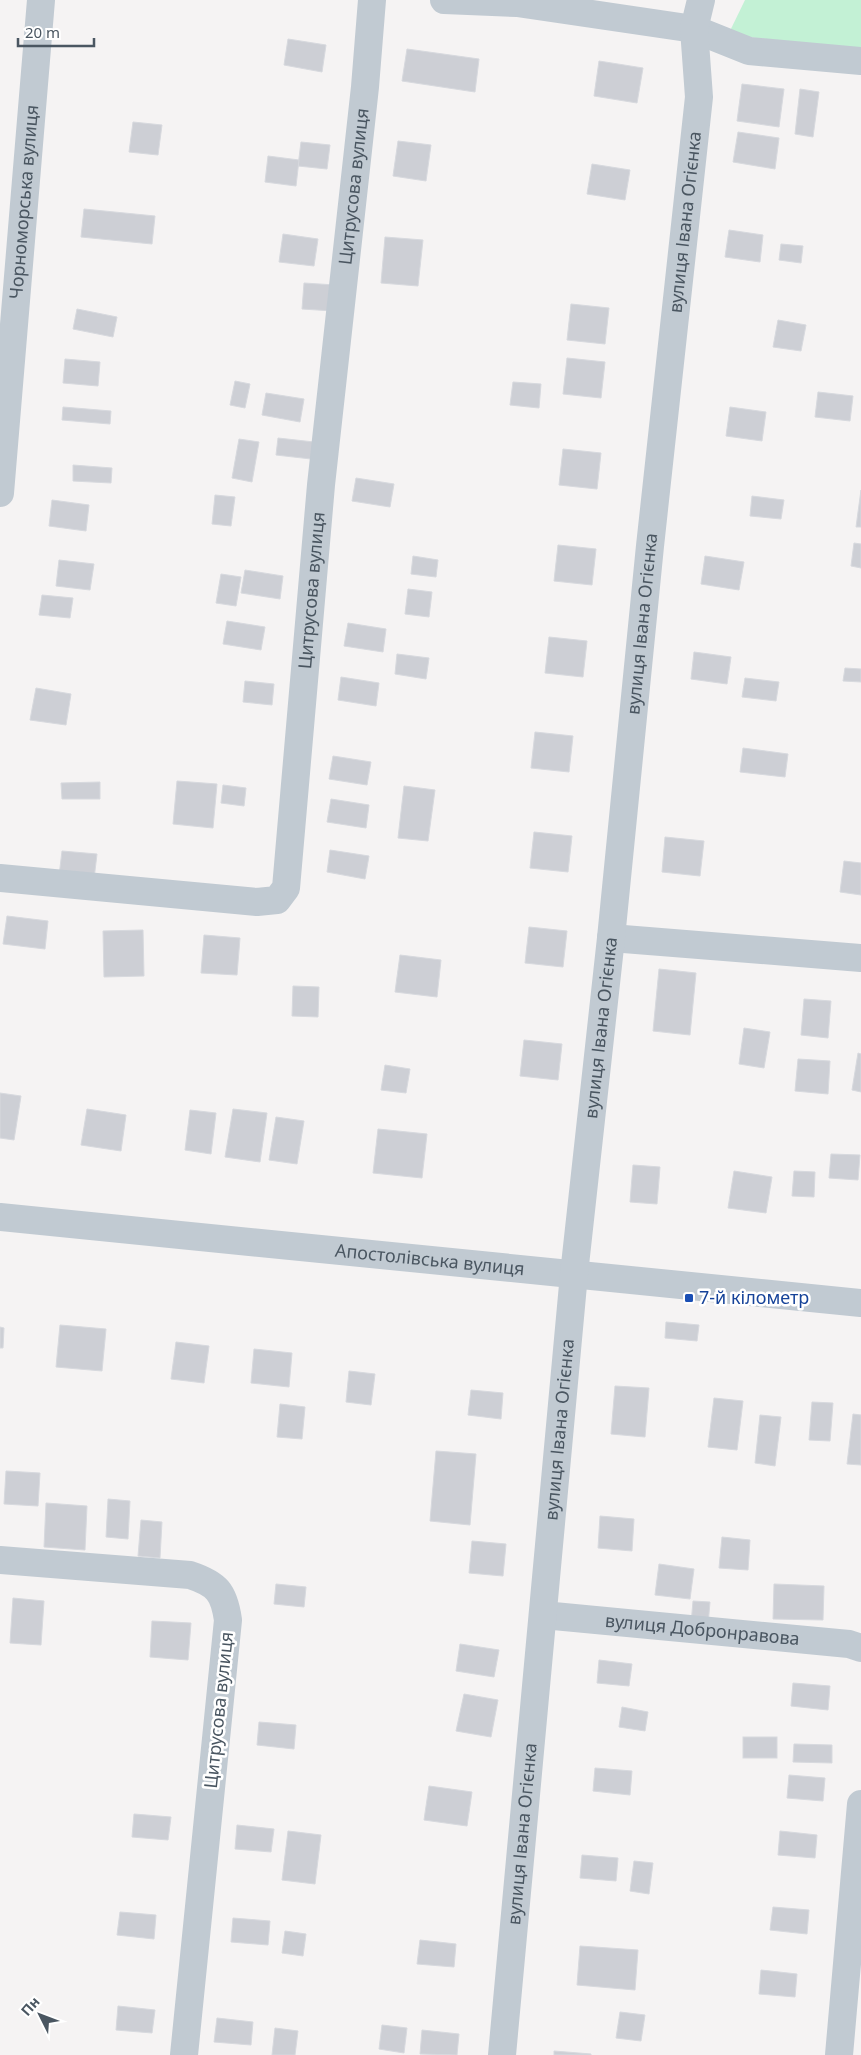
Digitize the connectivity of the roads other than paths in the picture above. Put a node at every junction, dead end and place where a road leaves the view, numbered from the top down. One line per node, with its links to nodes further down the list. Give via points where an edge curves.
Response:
1 (41, 0): 7 (street, Чорноморська вулиця)
2 (372, 0): 8 (street, Цитрусова вулиця, via 321,485 286,888 277,900 257,902)
3 (444, 0): 5 (street, via 517,4)
4 (701, 0): 5 (street, вулиця Івана Огієнка)
5 (694, 29): 6 (street, via 749,51); 9 (street, вулиця Івана Огієнка, via 700,97 650,546)
6 (861, 61)
7 (0, 493)
8 (0, 878)
9 (612, 938): 10 (street); 12 (street, вулиця Івана Огієнка)
10 (861, 958)
11 (0, 1217): 12 (street, Апостолівська вулиця)
12 (574, 1274): 13 (street, Апостолівська вулиця); 15 (street, вулиця Івана Огієнка)
13 (861, 1303)
14 (0, 1560): 18 (street, Цитрусова вулиця, via 190,1574 216,1588 225,1602 228,1620)
15 (543, 1615): 16 (street, вулиця Добронравова, via 849,1644); 19 (street, вулиця Івана Огієнка)
16 (861, 1648)
17 (861, 1804): 20 (street)
18 (184, 2055)
19 (502, 2055)
20 (839, 2055)

